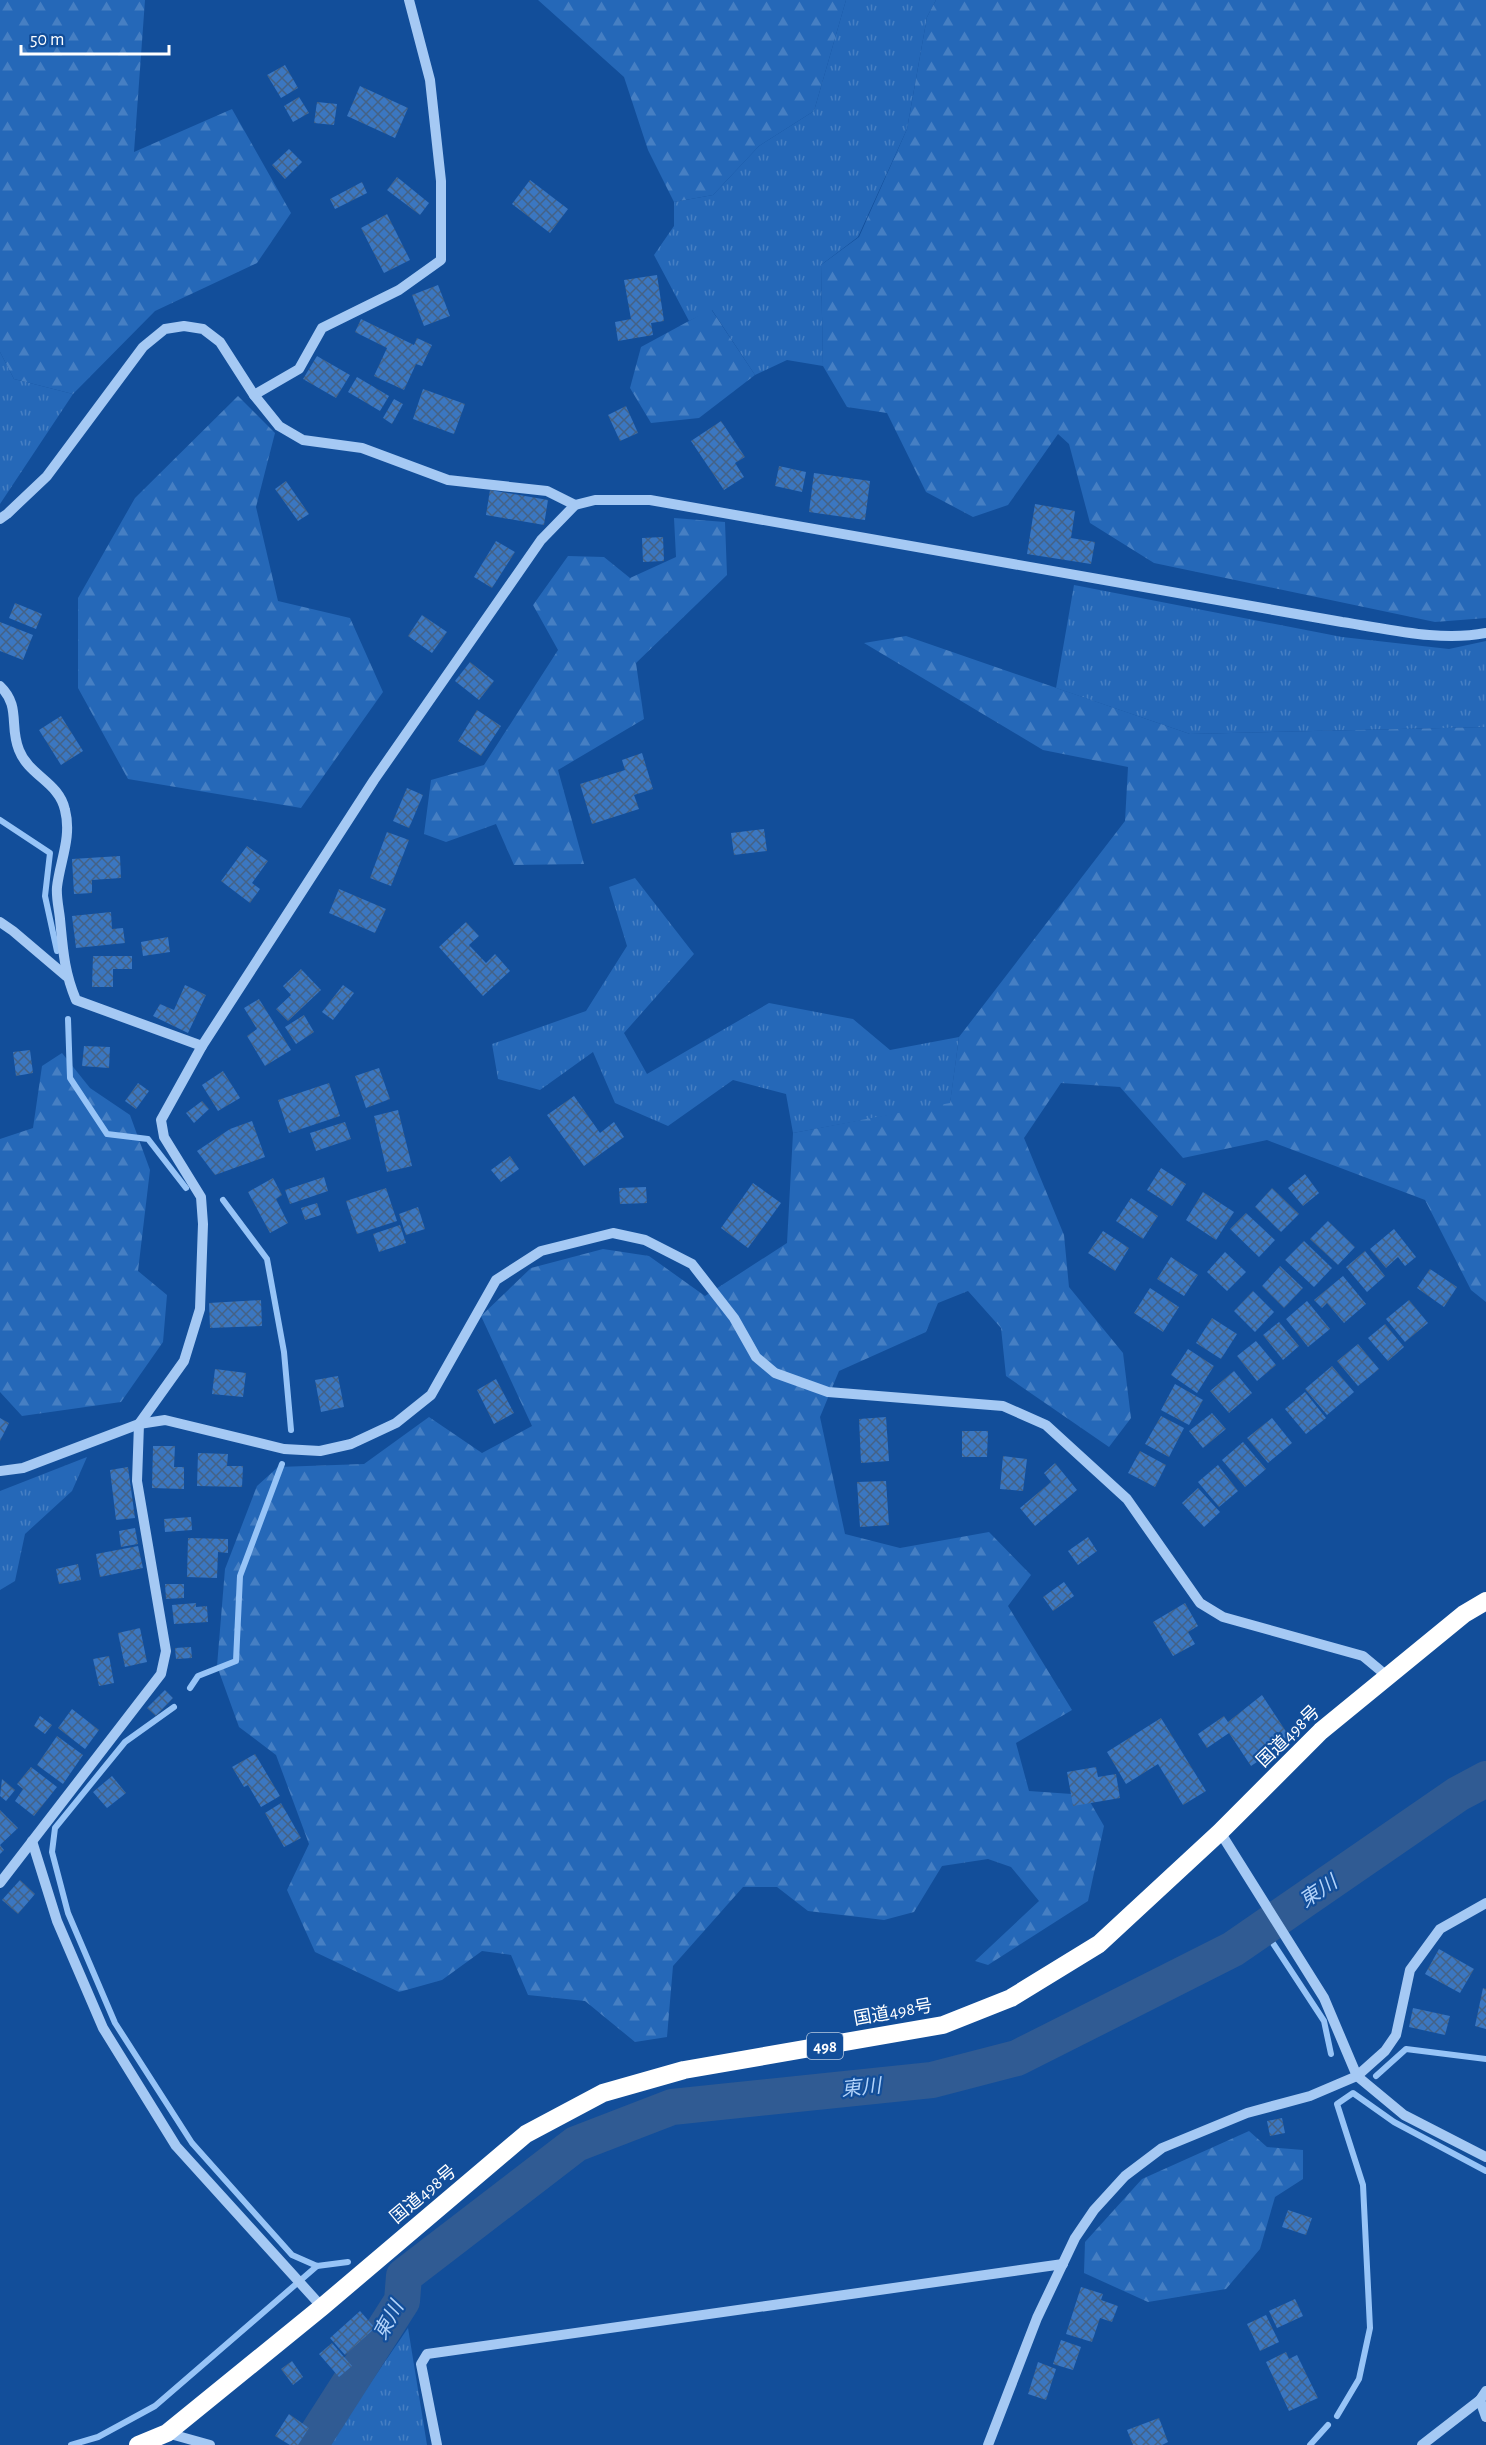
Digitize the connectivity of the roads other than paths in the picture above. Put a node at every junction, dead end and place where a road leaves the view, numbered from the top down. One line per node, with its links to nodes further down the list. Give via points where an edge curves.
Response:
1 (409, 0): 2 (street, via 430,81 441,181 441,260 399,290 322,328 299,369)
2 (254, 395): 3 (street, via 279,426 303,440 362,448 448,480 547,490); 4 (street, via 220,342 203,329 165,329 143,347 46,476)
3 (575, 505): 5 (street, via 595,500 650,500 1342,622 1433,635); 9 (street, via 541,540 374,780)
4 (0, 519)
5 (1486, 633)
6 (0, 686): 8 (street, via 9,694 14,708 15,740 24,762 56,790 65,810 67,842 57,889)
7 (0, 922): 8 (street)
8 (66, 975): 9 (street, via 76,1000)
9 (202, 1046): 10 (street, via 161,1120 164,1137 201,1197 200,1309 184,1361)
10 (139, 1424): 11 (street, via 23,1468); 13 (street, via 165,1420 284,1449 320,1451 351,1444 396,1423 431,1395 496,1280 541,1251 613,1233 645,1240 692,1264 734,1318 756,1357 775,1373 828,1392 1003,1406 1046,1425 1127,1499 1200,1603 1223,1617 1363,1656); 15 (street, via 137,1481 166,1652 161,1674)
11 (0, 1471)
12 (1486, 1601): 13 (highway, 国道498号 / 498)
13 (1387, 1676): 14 (highway, 国道498号 / 498, via 1321,1731)
14 (1220, 1832): 18 (street, via 1324,1998); 21 (highway, 国道498号 / 498, via 1099,1944 1011,1998 943,2025 684,2070 603,2093 526,2134)
15 (32, 1841): 16 (street); 21 (street, via 57,1921 103,2028 176,2145)
16 (0, 1884)
17 (1486, 1903): 18 (street, via 1440,1929 1410,1970 1396,2035 1385,2051)
18 (1357, 2076): 19 (street, via 1404,2115); 20 (street, via 1310,2096 1247,2113 1162,2148 1125,2176 1094,2210)
19 (1486, 2157)
20 (1063, 2264): 27 (street, via 428,2354 421,2364); 28 (street, via 1037,2318)
21 (322, 2307): 24 (highway, 国道498号 / 498)
22 (1483, 2396): 23 (street); 29 (street)
23 (1486, 2417)
24 (167, 2433): 25 (highway, 国道498号 / 498); 26 (street)
25 (138, 2445)
26 (210, 2445)
27 (437, 2445)
28 (988, 2445)
29 (1422, 2445)

